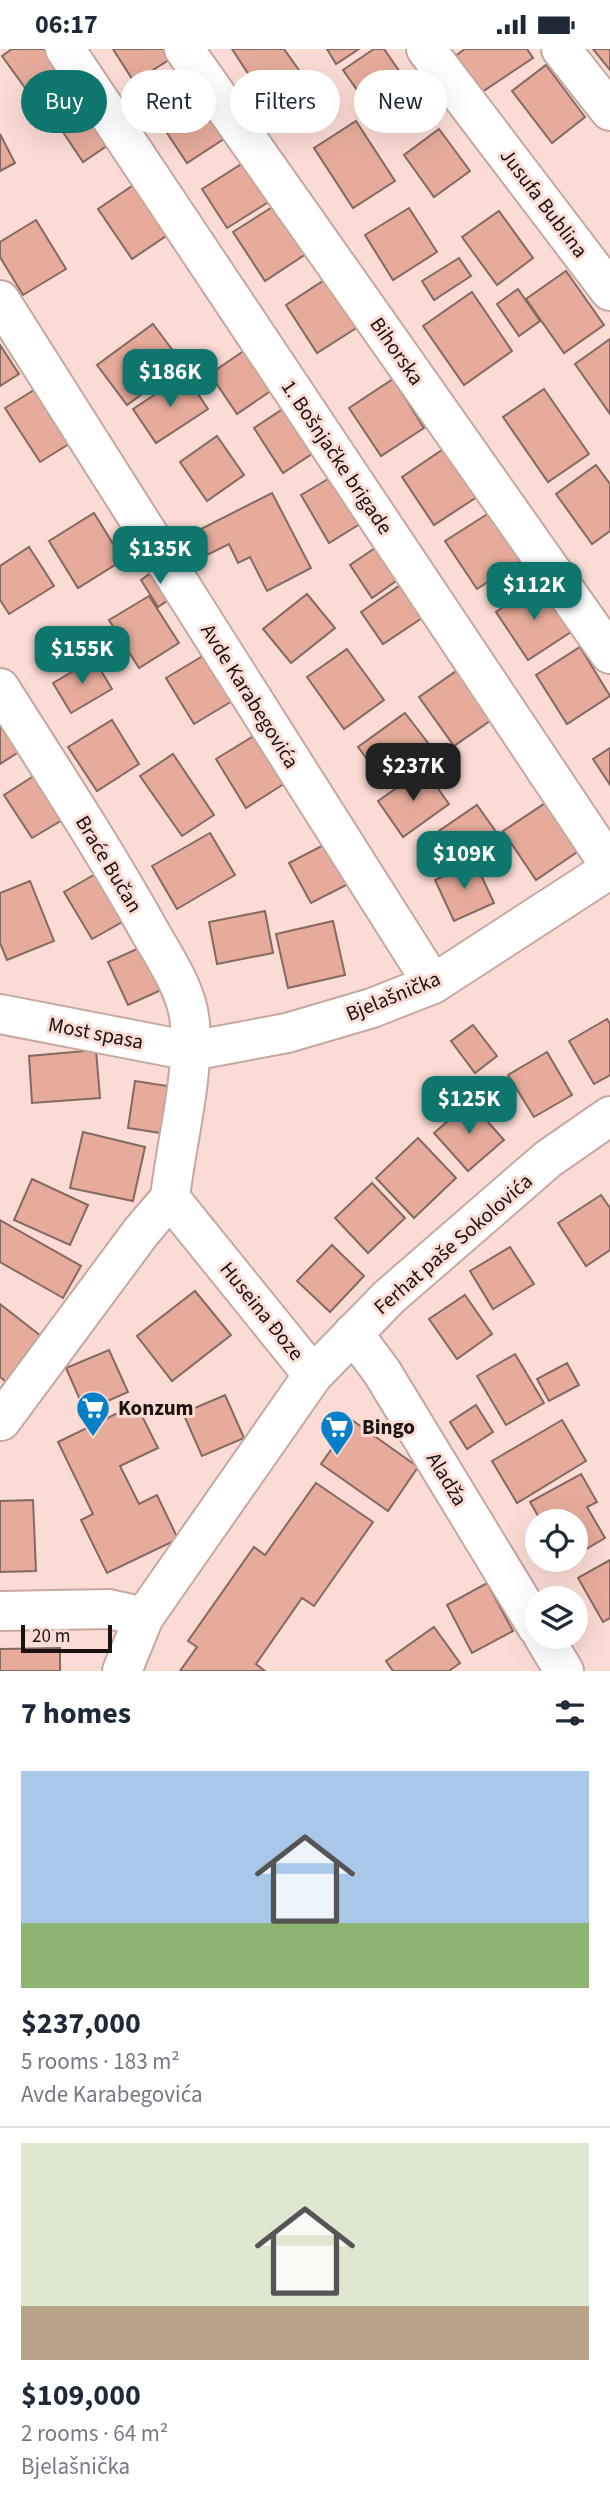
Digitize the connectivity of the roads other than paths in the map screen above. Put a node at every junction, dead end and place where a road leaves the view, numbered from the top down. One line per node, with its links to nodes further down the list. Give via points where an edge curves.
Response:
1 (65, 49): 10 (street, 1. Bošnjačke brigade)
2 (184, 49): 8 (street, Bihorska)
3 (426, 49): 6 (street, Jusufa Bublina)
4 (561, 49): 5 (street)
5 (610, 111)
6 (610, 291)
7 (0, 300): 11 (street, Avde Karabegovića)
8 (610, 654)
9 (0, 688): 13 (street, Braće Bučan, via 165,958 186,1004)
10 (610, 867): 11 (street, Bjelašnička)
11 (433, 984): 13 (street, Bjelašnička, via 287,1033)
12 (0, 1014): 13 (street, Most spasa)
13 (191, 1051): 15 (street)
14 (607, 1125): 16 (street, Ferhat paše Sokolovića, via 548,1159)
15 (170, 1198): 17 (street, Huseina Đoze); 18 (street)
16 (354, 1333): 17 (street, Ferhat paše Sokolovića); 19 (street, Aladža, via 382,1371)
17 (313, 1375): 21 (street, Huseina Đoze)
18 (1, 1421)
19 (525, 1607)
20 (0, 1611): 21 (street, via 109,1608)
21 (144, 1617): 22 (street, Huseina Đoze)
22 (122, 1671)

